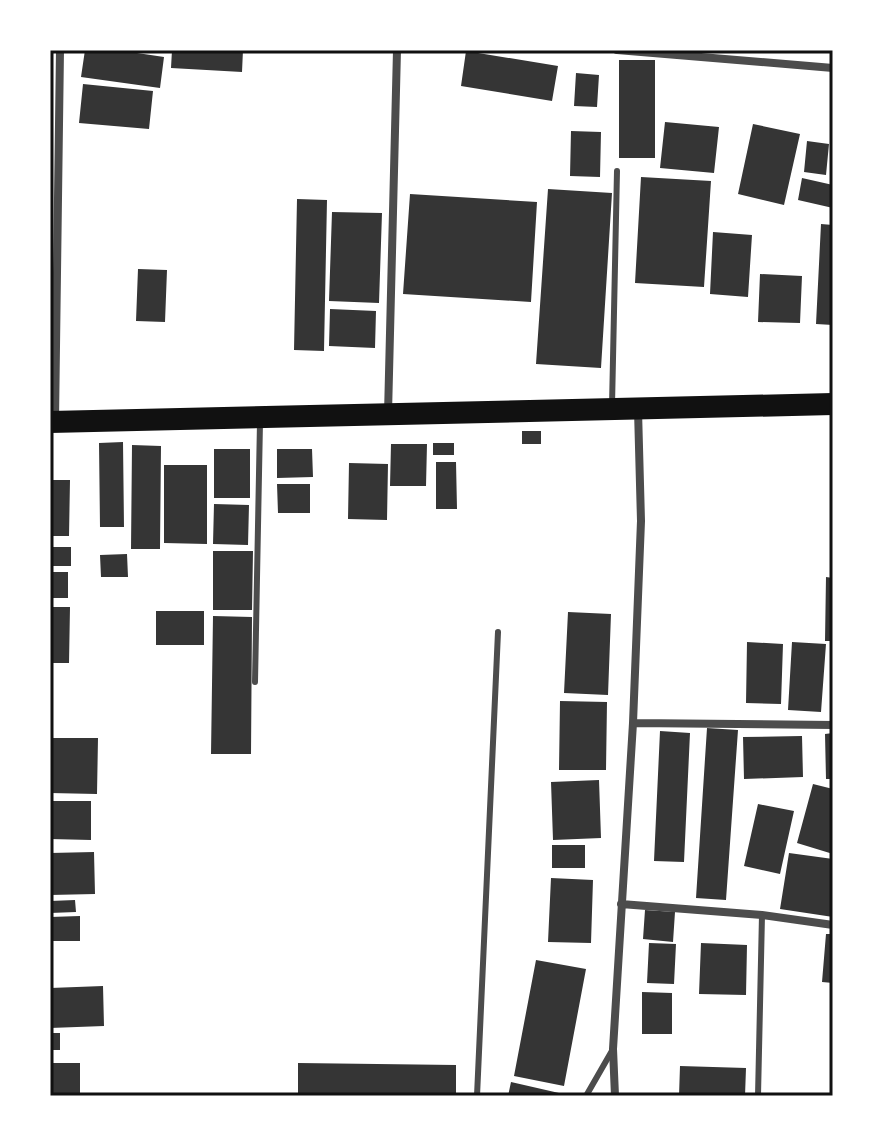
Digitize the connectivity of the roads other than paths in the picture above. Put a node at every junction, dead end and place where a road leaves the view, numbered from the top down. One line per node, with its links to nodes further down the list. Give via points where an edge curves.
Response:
1 (60, 50): 11 (street)
2 (397, 50): 9 (street)
3 (617, 50): 4 (street)
4 (833, 68)
5 (617, 171): 8 (lane)
6 (833, 404): 7 (highway)
7 (638, 408): 8 (highway); 14 (street, via 641,521)
8 (612, 409): 9 (highway)
9 (388, 415): 10 (highway)
10 (260, 418): 11 (highway); 13 (lane)
11 (52, 422)
12 (498, 632): 20 (lane)
13 (255, 682)
14 (633, 723): 15 (street); 16 (street)
15 (833, 725)
16 (621, 904): 17 (street); 19 (street)
17 (762, 915): 18 (street); 23 (lane)
18 (833, 925)
19 (613, 1049): 21 (lane); 22 (street)
20 (477, 1096)
21 (586, 1096)
22 (615, 1096)
23 (758, 1096)

